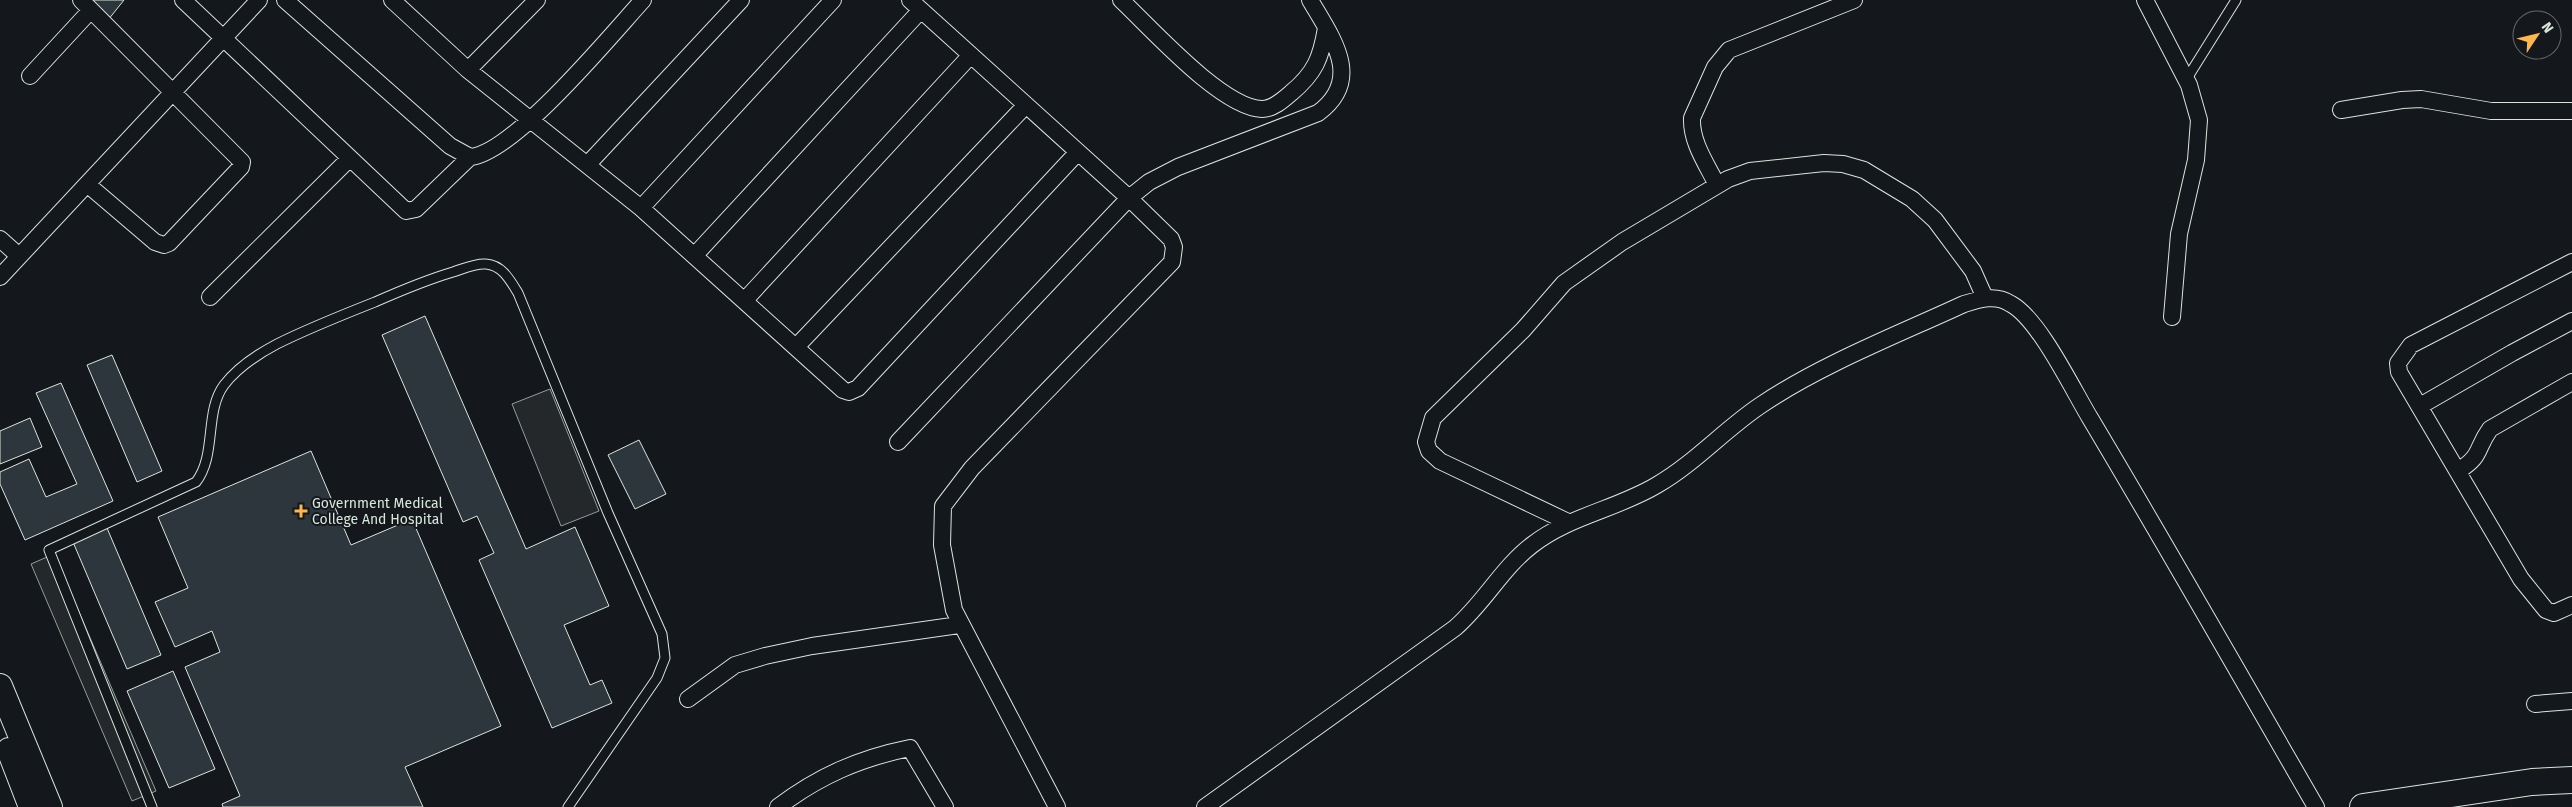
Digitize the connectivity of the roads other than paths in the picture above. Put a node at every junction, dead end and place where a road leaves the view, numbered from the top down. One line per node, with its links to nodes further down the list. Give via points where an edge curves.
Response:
1 (183, 0): 17 (street)
2 (259, 0): 17 (street)
3 (285, 0): 28 (street, via 450,146)
4 (392, 0): 19 (street)
5 (537, 0): 19 (street)
6 (643, 0): 26 (street)
7 (741, 0): 30 (street)
8 (833, 0): 34 (street)
9 (1121, 0): 16 (street, via 1215,88 1242,105 1262,109 1280,103 1315,69)
10 (1310, 0): 16 (street)
11 (1854, 0): 32 (street, via 1741,43 1722,56 1692,118 1696,143)
12 (2145, 0): 21 (street)
13 (2236, 0): 21 (lane)
14 (86, 5): 20 (street); 22 (street)
15 (916, 5): 18 (street); 36 (street)
16 (1326, 28): 33 (street, via 1343,75 1341,88 1332,102 1318,112 1163,174)
17 (224, 38): 22 (street); 29 (street)
18 (971, 55): 23 (street); 42 (street)
19 (468, 70): 26 (street)
20 (30, 76)
21 (2186, 80): 43 (street, via 2196,104 2199,134 2179,234)
22 (171, 92): 31 (street); 31 (street, via 240,158 242,167 164,245 155,242)
23 (1026, 105): 27 (street); 45 (street)
24 (2341, 110): 25 (street, via 2421,100 2491,111)
25 (2572, 111)
26 (530, 122): 28 (street, via 484,154); 30 (street)
27 (1078, 152): 33 (street); 45 (street, via 858,388 849,392 843,390)
28 (470, 157): 29 (street, via 416,209 410,211 400,208)
29 (349, 158): 40 (street)
30 (588, 164): 34 (street)
31 (87, 184): 37 (street)
32 (1717, 185): 41 (street, via 1750,171 1784,166 1824,162 1864,170 1912,199 1935,220 1972,271); 50 (street, via 1571,277 1523,330 1433,418 1426,442 1428,451 1440,462)
33 (1129, 198): 48 (street); 52 (street, via 1171,239 1174,247 1172,262 978,461 943,506 942,545)
34 (641, 208): 36 (street)
35 (0, 239): 37 (street)
36 (695, 255): 42 (street)
37 (19, 256): 39 (street)
38 (2572, 262): 47 (street, via 2411,345 2398,363 2399,372)
39 (0, 277)
40 (210, 297)
41 (1985, 298): 50 (street, via 1964,304 1805,379 1762,404 1669,478 1630,499); 67 (street, via 2002,299 2013,304 2038,332)
42 (745, 300): 45 (street)
43 (2172, 317)
44 (2572, 322): 47 (street)
45 (796, 347)
46 (2572, 382): 49 (street, via 2490,429 2473,462)
47 (2420, 406): 49 (street)
48 (898, 442)
49 (2458, 471): 51 (street, via 2521,579 2546,610 2554,613)
50 (1568, 522): 66 (street, via 1514,559 1455,628)
51 (2572, 605)
52 (959, 624): 54 (street, via 765,656 736,665); 65 (street)
53 (0, 686): 60 (main road)
54 (688, 699)
55 (2572, 701): 56 (street)
56 (2535, 704)
57 (0, 727): 59 (main road)
58 (2572, 780): 68 (main road, via 2532,782)
59 (32, 807)
60 (50, 807)
61 (152, 807): 62 (lane, via 49,550 196,482 203,468 222,387 253,359 276,344 353,310 436,277 486,264 497,267 518,293 608,514 653,612 664,648 663,664 657,678)
62 (568, 807)
63 (778, 807): 64 (street, via 817,780 884,753 910,748)
64 (945, 807)
65 (1057, 807)
66 (1206, 807)
67 (2316, 807)
68 (2363, 807)

